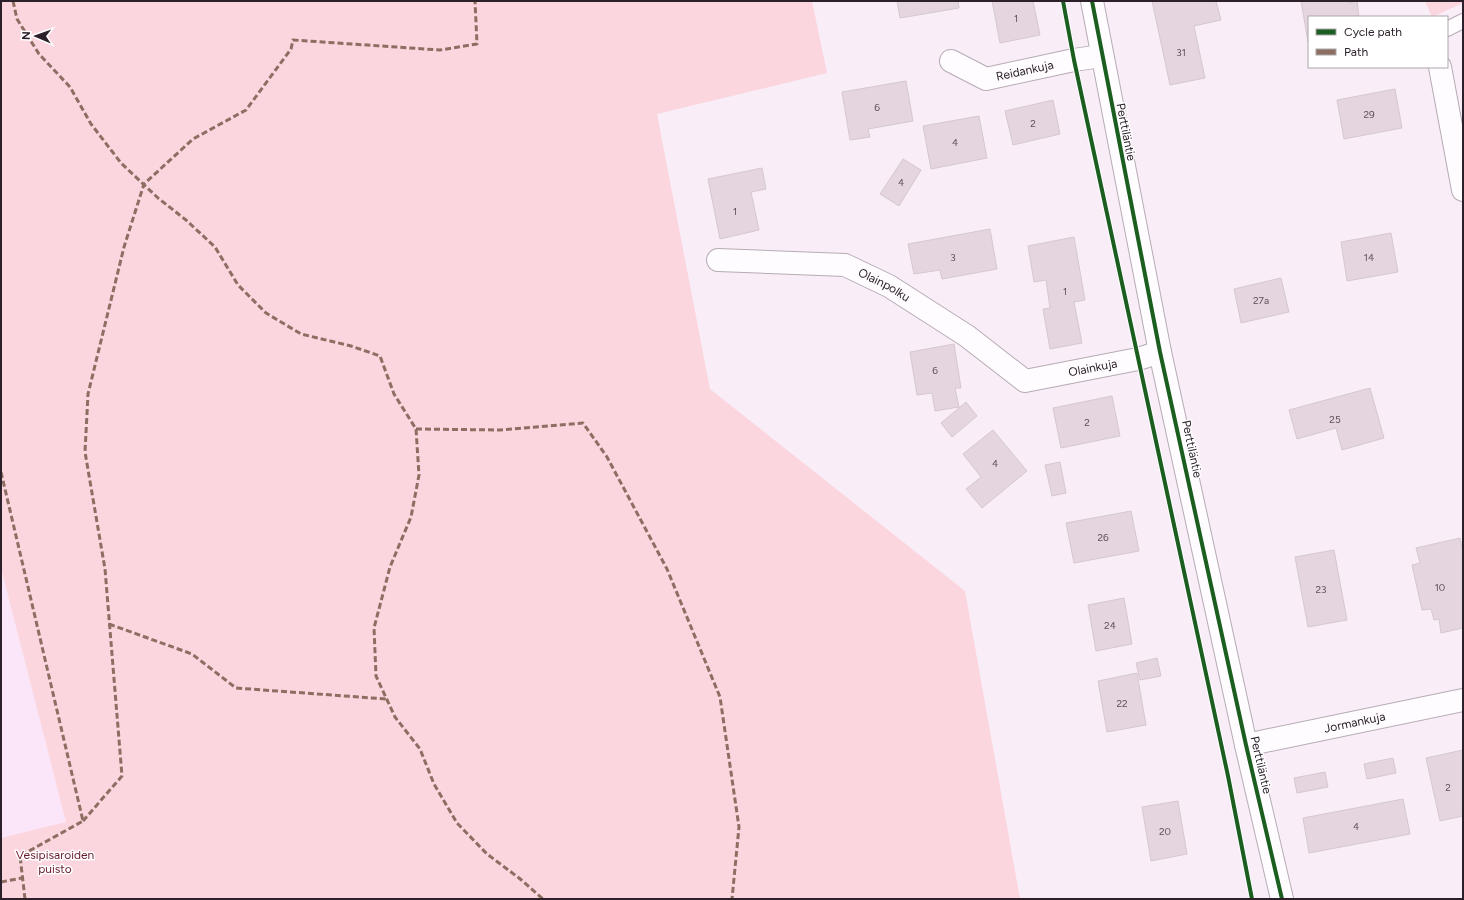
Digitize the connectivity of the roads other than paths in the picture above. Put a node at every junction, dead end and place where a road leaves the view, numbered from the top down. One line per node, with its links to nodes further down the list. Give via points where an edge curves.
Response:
1 (1092, 1): 4 (street, Perttiläntie)
2 (1463, 22): 3 (lane)
3 (1448, 29)
4 (1101, 56): 5 (street, Reidankuja, via 986,79); 9 (street, Perttiläntie)
5 (951, 61)
6 (1440, 68): 7 (street)
7 (1463, 190)
8 (718, 260): 10 (street, Olainpolku, via 845,265 889,286 966,336)
9 (1160, 352): 10 (street, Olainkuja, via 1138,359); 12 (street, Perttiläntie)
10 (1025, 381)
11 (1463, 700): 12 (street, Jormankuja)
12 (1246, 745): 13 (street, Perttiläntie)
13 (1282, 899)

